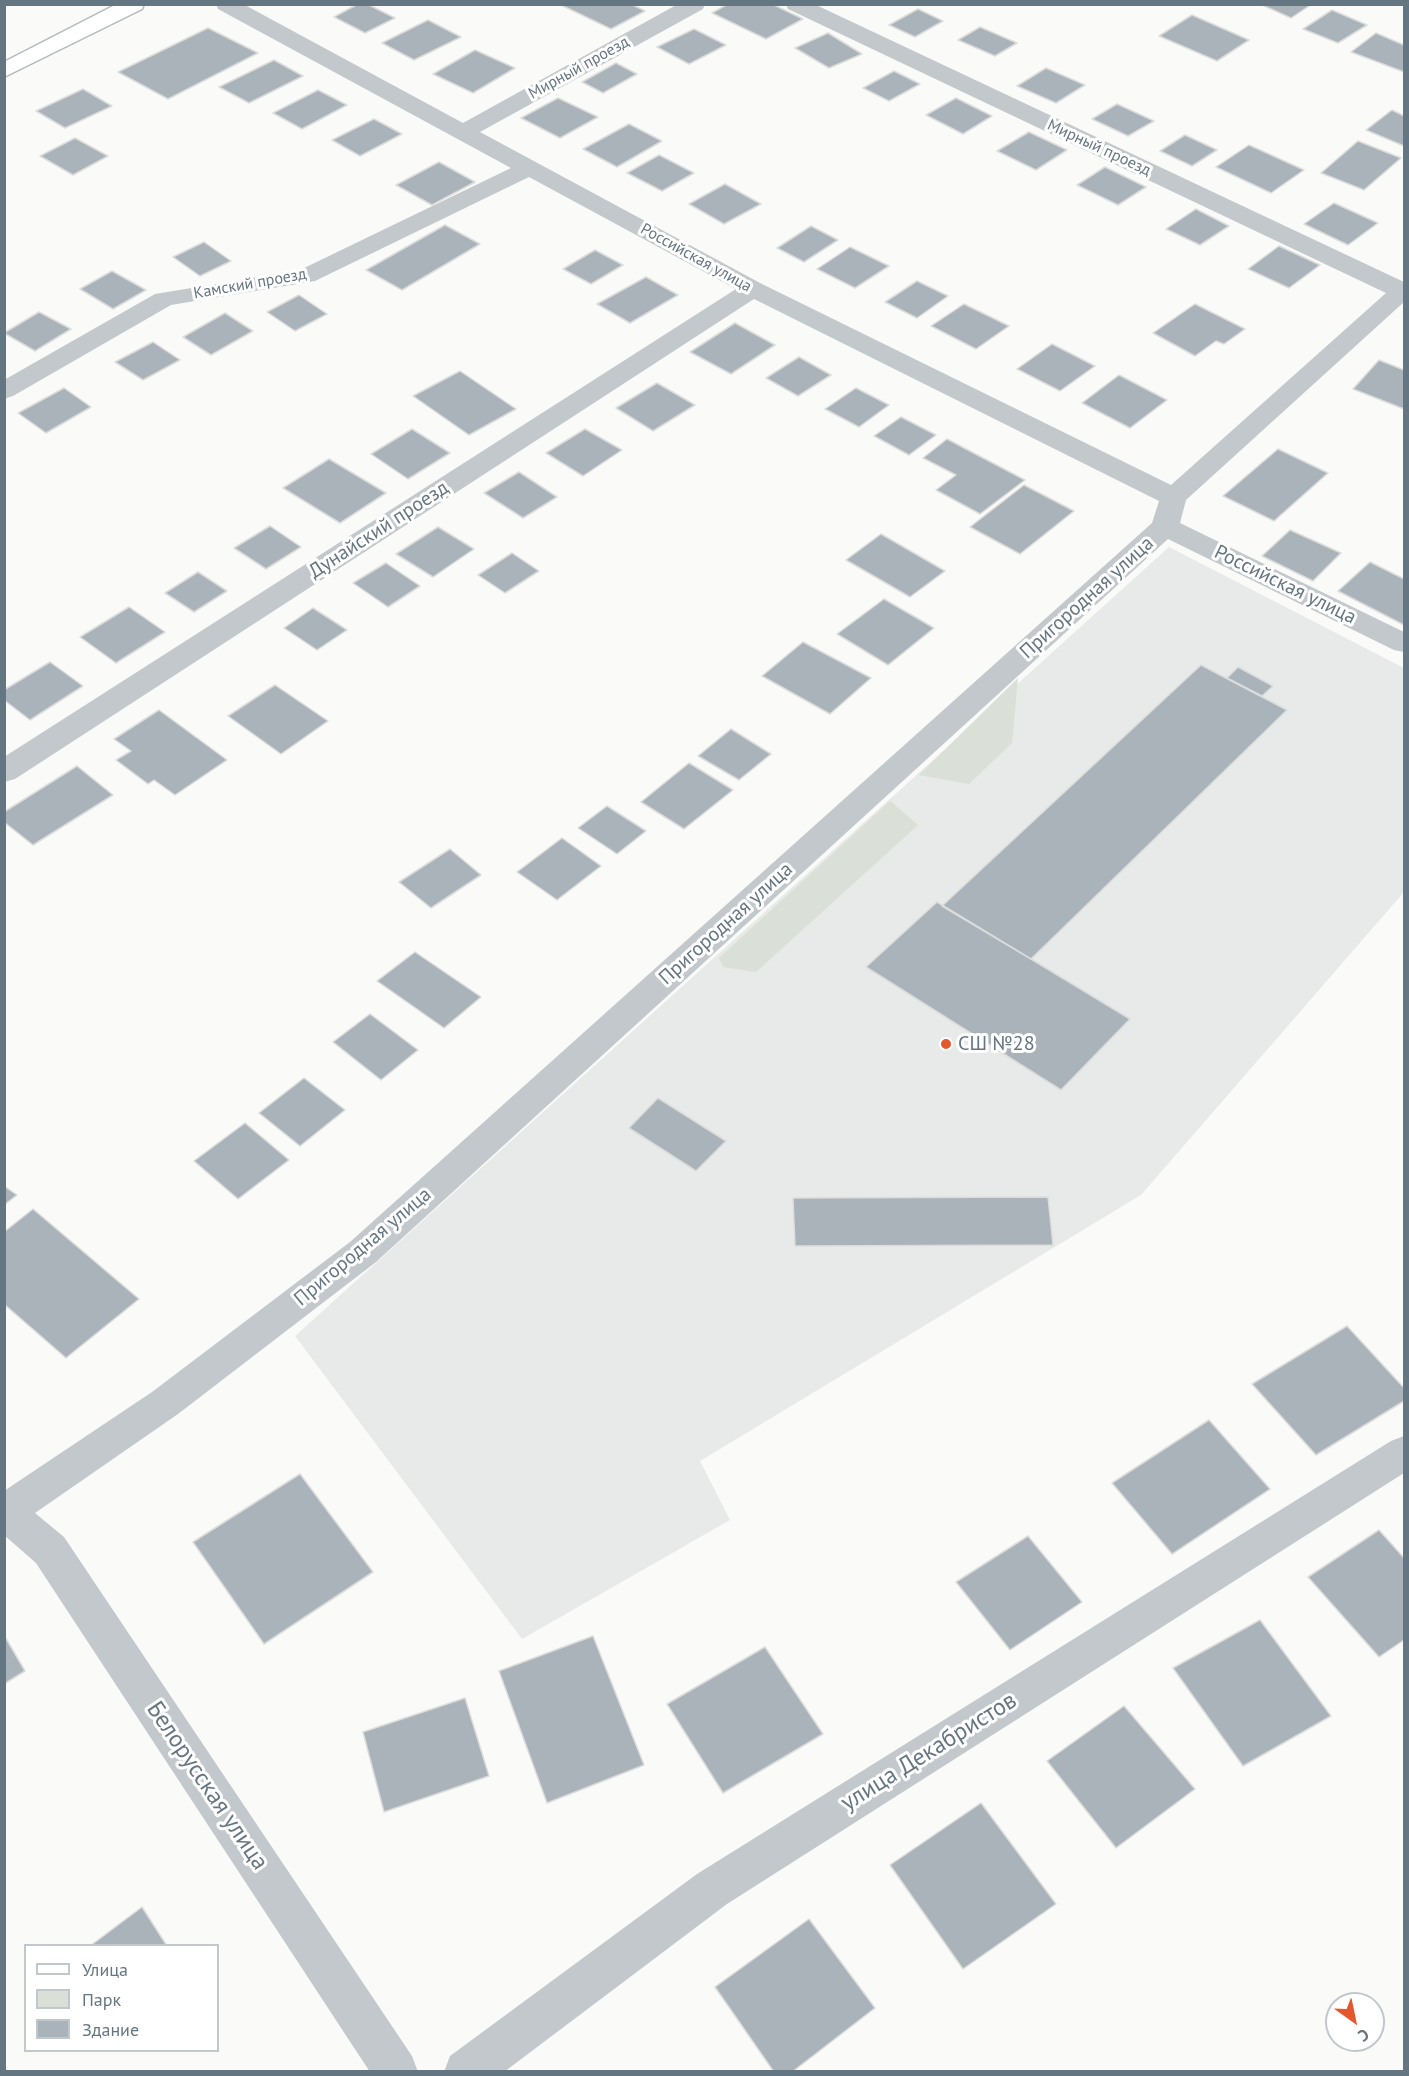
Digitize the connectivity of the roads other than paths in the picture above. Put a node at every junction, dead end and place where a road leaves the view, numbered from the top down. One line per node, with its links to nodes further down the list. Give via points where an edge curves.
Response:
1 (134, 4): 5 (street)
2 (226, 4): 6 (street, Российская улица)
3 (695, 4): 6 (street, Мирный проезд)
4 (796, 4): 9 (street, Мирный проезд)
5 (4, 70)
6 (463, 132): 7 (street, Российская улица)
7 (531, 167): 8 (street, Российская улица); 10 (street, Камский проезд, via 306,276 164,299)
8 (753, 289): 11 (street, Российская улица); 14 (street, Дунайский проезд)
9 (1403, 290): 11 (street)
10 (4, 391)
11 (1174, 496): 12 (street, Пригородная улица)
12 (1165, 527): 13 (street, Российская улица); 16 (street, Пригородная улица, via 363,1252 165,1403)
13 (1404, 643)
14 (4, 772)
15 (1404, 1453): 18 (street, улица Декабристов, via 712,1889)
16 (5, 1512): 17 (street, Белорусская улица, via 50,1550)
17 (396, 2072)
18 (466, 2072)

